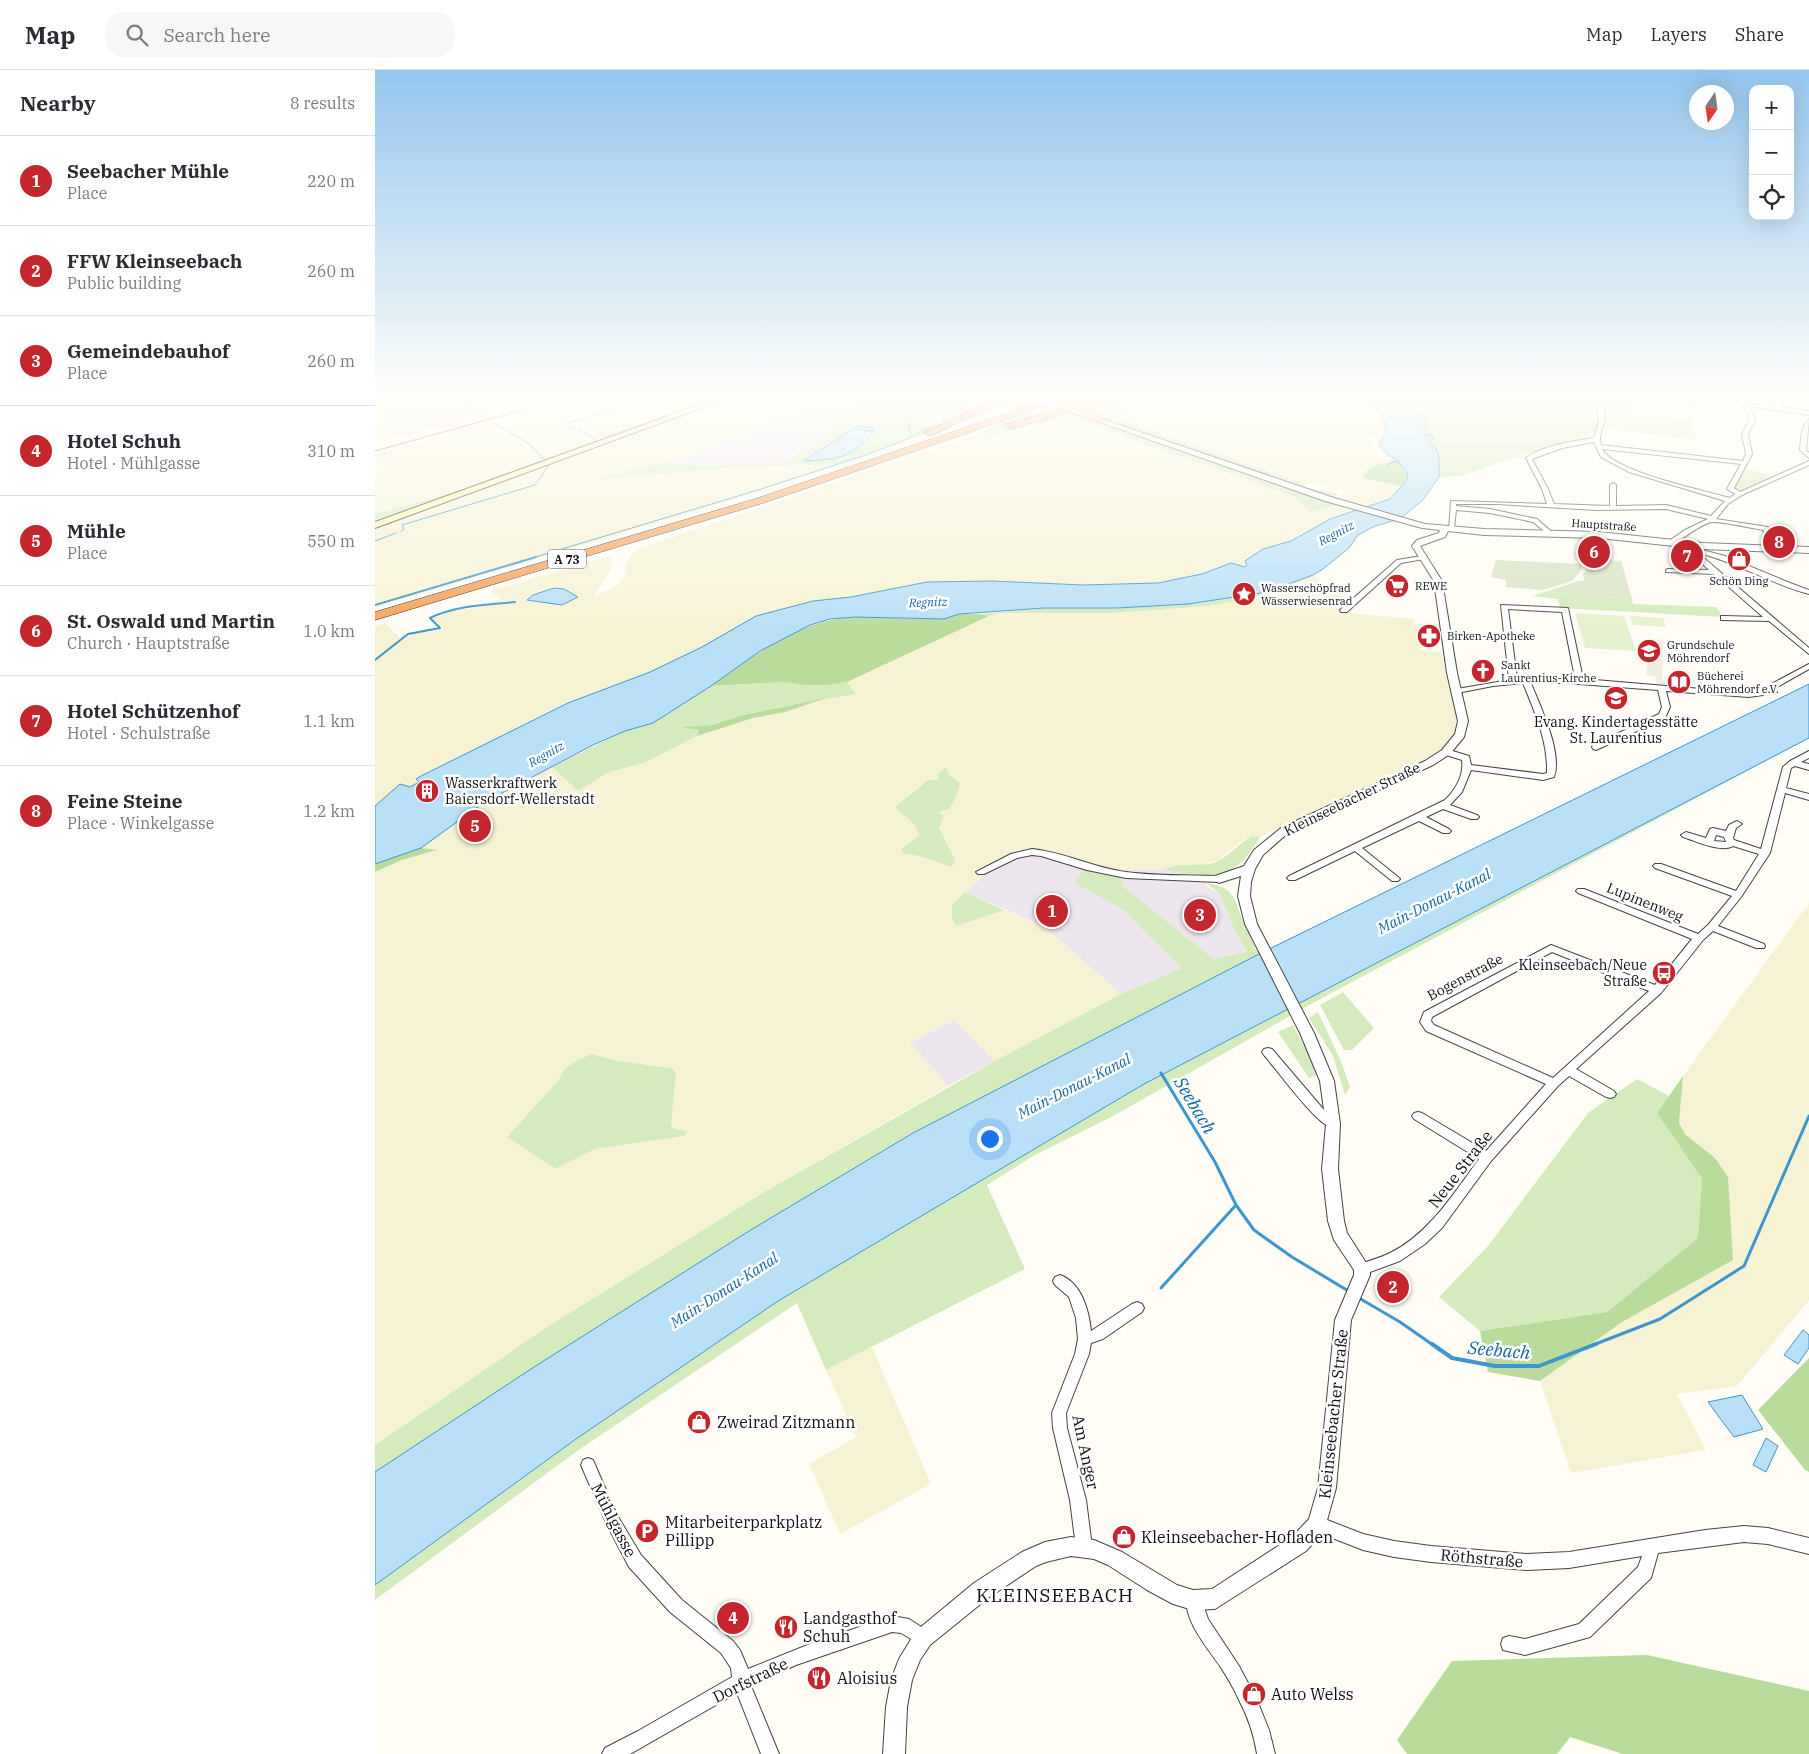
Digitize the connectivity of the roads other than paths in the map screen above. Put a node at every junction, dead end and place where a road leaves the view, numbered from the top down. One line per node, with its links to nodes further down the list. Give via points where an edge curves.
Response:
1 (517, 474): 16 (main road)
2 (826, 474): 28 (highway, A 73)
3 (841, 474): 29 (highway, A 73)
4 (1254, 474): 17 (street, Hauptstraße, via 1398,520)
5 (1537, 474): 12 (street)
6 (1642, 474): 11 (street)
7 (1739, 474): 10 (street, via 1731,489)
8 (1785, 474): 10 (street)
9 (1613, 485): 14 (street)
10 (1740, 494): 11 (street)
11 (1730, 500): 15 (street)
12 (1551, 505): 13 (street, via 1455,502); 14 (street)
13 (1454, 508): 17 (street); 18 (street, via 1535,520)
14 (1613, 508): 15 (street, via 1666,507)
15 (1712, 519): 19 (street, via 1687,530); 21 (street, via 1766,528)
16 (375, 525)
17 (1448, 529): 18 (street, Hauptstraße); 23 (street, via 1418,544)
18 (1551, 534): 19 (street, Hauptstraße)
19 (1671, 542): 20 (street, Hauptstraße)
20 (1687, 547): 21 (street, Hauptstraße); 25 (street); 26 (street, via 1723,557)
21 (1775, 548): 22 (street, Hauptstraße)
22 (1809, 550)
23 (1422, 558): 27 (street, via 1399,561); 38 (street, Kleinseebacher Straße, via 1438,581)
24 (1668, 571): 25 (street)
25 (1713, 572): 31 (street)
26 (1809, 592)
27 (1344, 610)
28 (375, 611)
29 (375, 616)
30 (1724, 618): 31 (street)
31 (1768, 619): 32 (street)
32 (1809, 652)
33 (1809, 666): 37 (street, via 1753,694)
34 (1526, 680): 35 (street); 36 (street); 43 (street, via 1545,732 1551,775 1543,777)
35 (1513, 681): 36 (street, via 1504,606 1565,610); 38 (street)
36 (1579, 681): 37 (street)
37 (1661, 688): 39 (street, via 1666,707 1662,716)
38 (1457, 691): 40 (street, Kleinseebacher Straße, via 1463,728)
39 (1596, 746)
40 (1446, 752): 43 (street, via 1466,758); 57 (street, Kleinseebacher Straße, via 1285,830 1258,853)
41 (1809, 754): 42 (street)
42 (1793, 763): 44 (street); 45 (street, Neue Straße, via 1787,767)
43 (1468, 767): 47 (street, via 1454,798)
44 (1809, 767)
45 (1781, 790): 46 (street); 55 (street, Neue Straße)
46 (1809, 797)
47 (1443, 806): 48 (street); 49 (street)
48 (1419, 817): 51 (street); 54 (street)
49 (1474, 817)
50 (1737, 824): 53 (street, via 1732,827)
51 (1446, 831)
52 (1686, 835): 53 (street, via 1721,845 1729,845)
53 (1730, 839): 55 (street)
54 (1356, 847): 59 (street); 61 (street)
55 (1765, 853): 63 (street, Neue Straße)
56 (1658, 866): 63 (street)
57 (1249, 869): 60 (street); 64 (street, Kleinseebacher Straße)
58 (981, 872): 60 (street, via 1013,856 1033,852 1126,875)
59 (1292, 878)
60 (1219, 879): 64 (street)
61 (1395, 879)
62 (1581, 891): 66 (street, Lupinenweg)
63 (1738, 895): 65 (street, Neue Straße)
64 (1244, 896): 74 (street, Kleinseebacher Straße, via 1251,924 1327,1081)
65 (1712, 927): 66 (street, Neue Straße); 67 (street)
66 (1699, 938): 68 (street, Neue Straße)
67 (1760, 946)
68 (1657, 990): 70 (street, Neue Straße); 71 (street, Bogenstraße, via 1551,948 1425,1018 1430,1028)
69 (1268, 1052): 74 (street)
70 (1570, 1071): 71 (street, Neue Straße); 72 (street)
71 (1554, 1083): 75 (street, Neue Straße)
72 (1610, 1094)
73 (1418, 1116): 75 (street)
74 (1333, 1124): 76 (street, Kleinseebacher Straße, via 1330,1169 1335,1221)
75 (1487, 1158): 76 (street, Neue Straße, via 1437,1224 1420,1240)
76 (1361, 1275): 81 (street, Kleinseebacher Straße, via 1347,1307 1339,1350 1327,1488)
77 (1060, 1281): 79 (street, Am Anger, via 1075,1294 1083,1318)
78 (1137, 1308): 79 (street, via 1098,1336)
79 (1085, 1339): 83 (street, Am Anger, via 1059,1413)
80 (588, 1465): 88 (street, Mühlgasse, via 611,1520 635,1561 676,1606 727,1648 739,1667)
81 (1317, 1524): 84 (street, Röthstraße, via 1363,1542 1394,1549 1527,1562 1569,1560); 85 (street, Kleinseebacher Straße, via 1299,1544 1215,1599)
82 (1809, 1546): 84 (street, Röthstraße, via 1744,1534)
83 (1085, 1547): 85 (street, Kleinseebacher Straße, via 1116,1558 1169,1592); 86 (street, Kleinseebacher Straße, via 1047,1552 1024,1562)
84 (1652, 1548): 87 (street, via 1645,1572 1584,1631 1525,1647)
85 (1193, 1601): 92 (street, via 1195,1612 1243,1691 1256,1719)
86 (923, 1638): 88 (street, Dorfstraße, via 903,1625 893,1624 817,1649); 91 (street, Kleinseebacher Straße, via 903,1671 897,1698)
87 (1509, 1644)
88 (741, 1682): 89 (street, Dorfstraße); 90 (street, Mühlgasse)
89 (611, 1754)
90 (770, 1754)
91 (893, 1754)
92 (1266, 1754)

